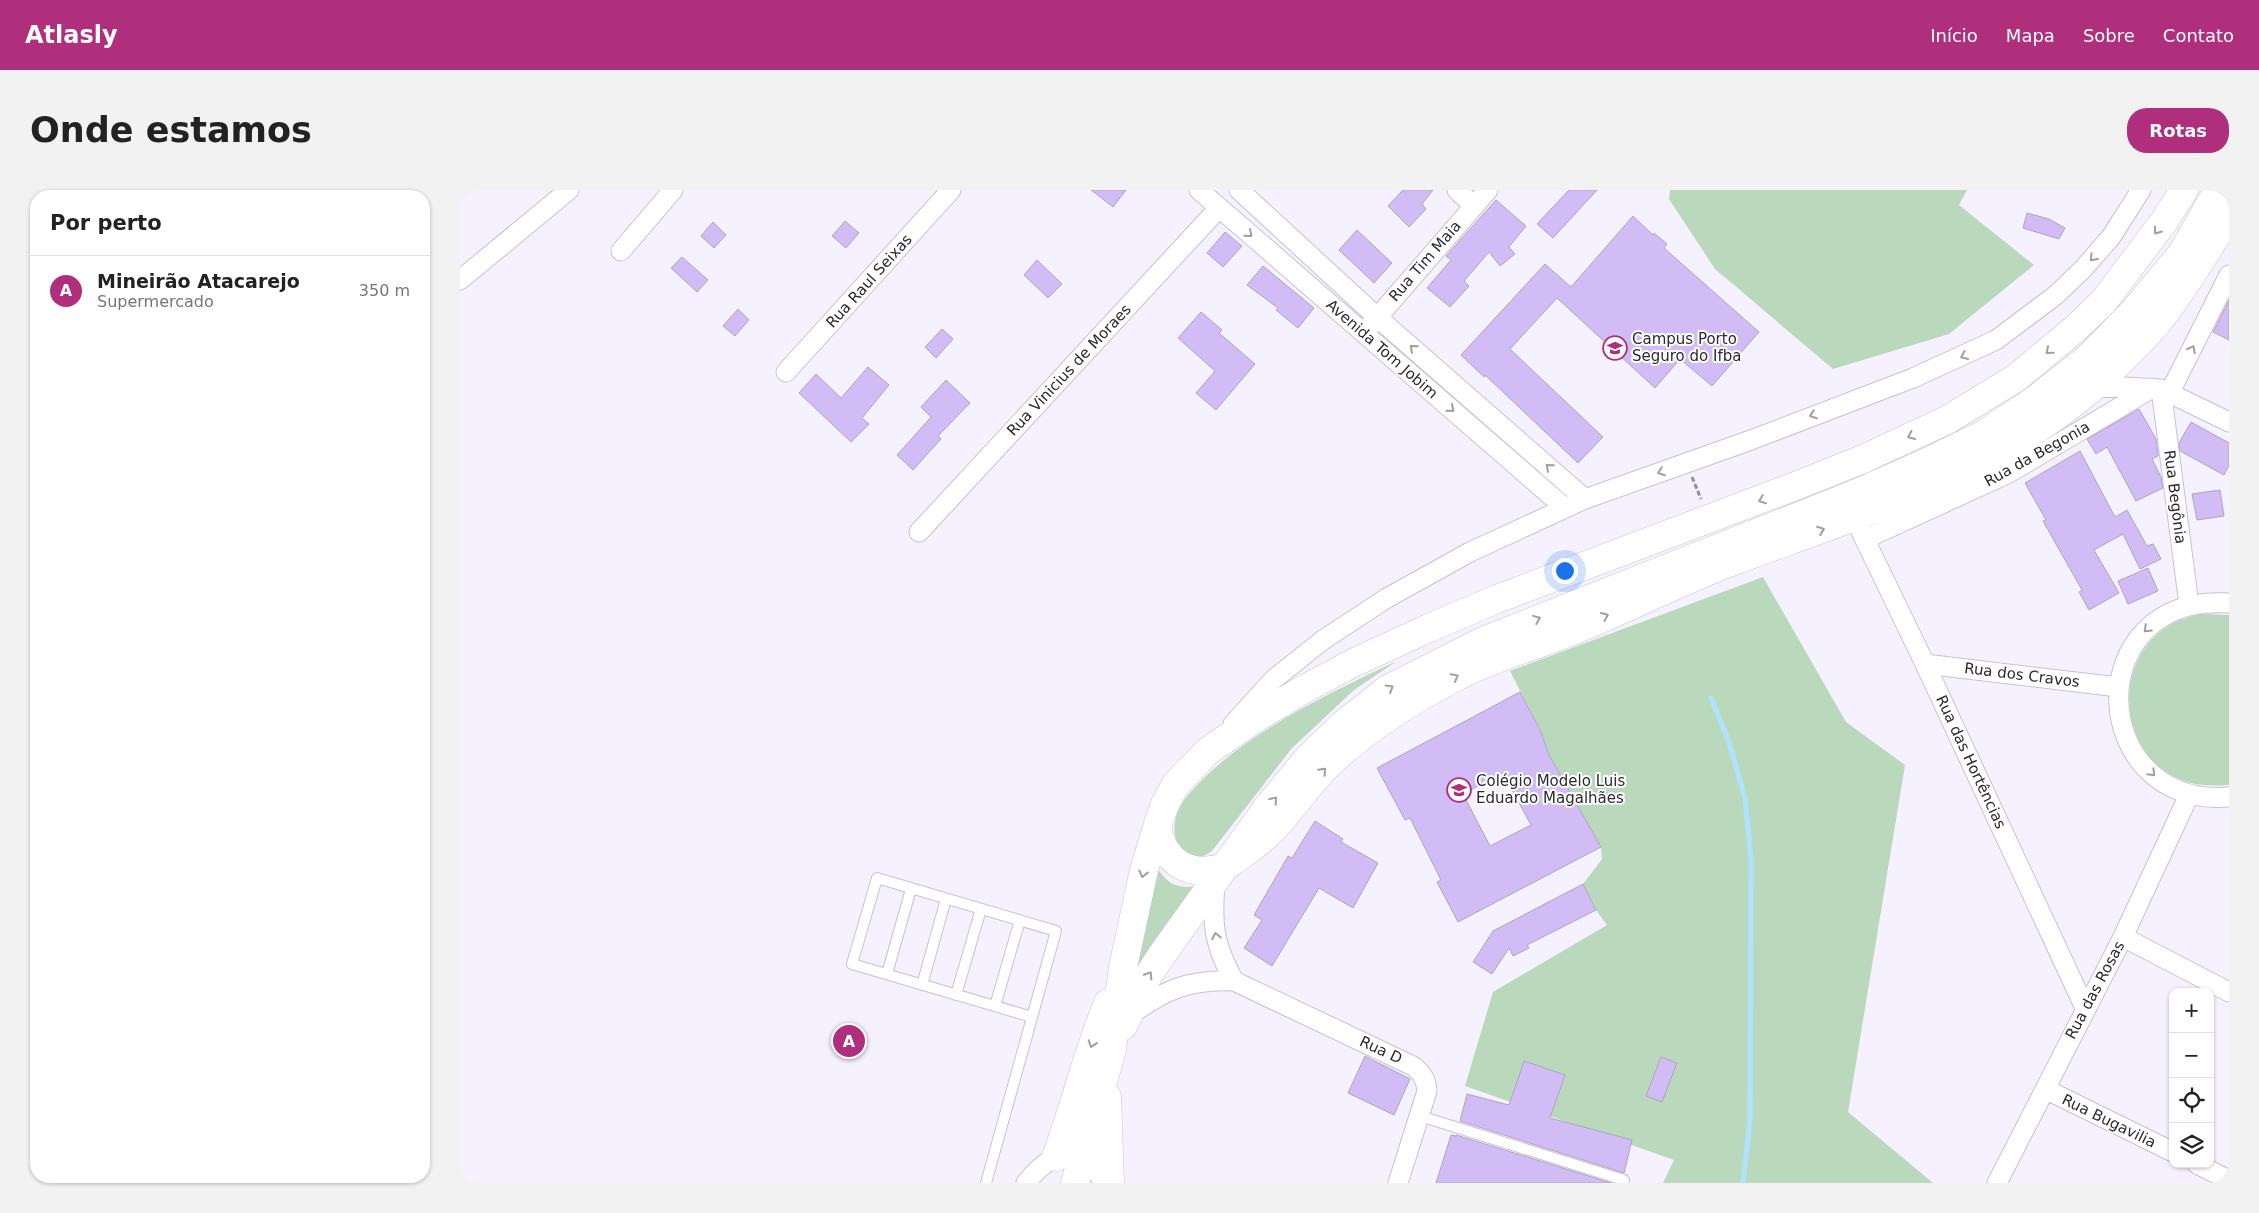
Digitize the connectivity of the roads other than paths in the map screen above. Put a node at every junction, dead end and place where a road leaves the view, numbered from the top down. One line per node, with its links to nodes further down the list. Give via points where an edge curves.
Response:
1 (569, 190): 16 (street)
2 (674, 190): 14 (street)
3 (951, 190): 19 (street, Rua Raul Seixas)
4 (1199, 190): 12 (street, Avenida Tom Jobim)
5 (1457, 190): 11 (street)
6 (1488, 190): 11 (street, Rua Tim Maia)
7 (2141, 190): 23 (street, one-way to 23, via 2112,237 2083,269 2056,295 1996,340 1914,378)
8 (2184, 190): 33 (main road, one-way to 33, via 2128,271 2097,308 2016,378 1947,420 1798,486 1497,599 1429,628 1306,688)
9 (2218, 190): 28 (main road, via 2183,252 2135,310 2087,358 2032,402 1984,434 1850,496)
10 (1243, 194): 12 (street, Rua Vinicius de Moraes); 17 (street, Avenida Tom Jobim)
11 (1474, 206): 17 (street, Rua Tim Maia)
12 (1224, 213): 18 (street, Avenida Tom Jobim, one-way to 18); 26 (street, Rua Vinicius de Moraes)
13 (2229, 216): 20 (main road, via 2157,322)
14 (621, 251)
15 (2229, 274): 21 (street, one-way to 15)
16 (460, 280)
17 (1377, 317): 18 (street, Rua Tim Maia); 23 (street, Avenida Tom Jobim, one-way to 17)
18 (1363, 333): 24 (street, Avenida Tom Jobim, one-way to 24)
19 (786, 372)
20 (2091, 388): 21 (street); 25 (main road, via 2004,449)
21 (2161, 390): 22 (street); 25 (street, Rua da Begonia, via 2009,473); 30 (street, Rua Begônia)
22 (2229, 422)
23 (1585, 498): 24 (street)
24 (1566, 508): 33 (street, via 1461,557 1387,598 1323,640 1274,679)
25 (1859, 528): 27 (main road, one-way to 25); 31 (street, Rua das Hortências)
26 (919, 532)
27 (1691, 578): 28 (main road); 37 (main road, one-way to 27, via 1267,836 1326,767 1416,699 1492,660 1575,630)
28 (1586, 599): 37 (main road, one-way to 28, via 1267,808 1310,757 1346,722 1388,689 1475,645)
29 (2229, 603): 30 (street)
30 (2189, 605): 32 (street, one-way to 32, via 2171,612 2141,635 2126,659)
31 (1925, 664): 32 (street, Rua dos Cravos); 50 (street, Rua das Hortências)
32 (2118, 687): 34 (street, one-way to 34, via 2120,722 2134,754 2158,779)
33 (1208, 752): 36 (main road, via 1176,784)
34 (2188, 795): 35 (street, via 2212,799); 42 (street, Rua das Rosas)
35 (2229, 797)
36 (1157, 827): 37 (main road, via 1166,852 1176,862 1187,869); 43 (main road, one-way to 43)
37 (1221, 875): 45 (street, one-way to 37, via 1221,958 1214,934); 52 (main road, one-way to 37, via 1161,956)
38 (912, 888): 39 (lane); 44 (lane); 44 (lane, via 877,878 852,964)
39 (946, 899): 40 (lane); 46 (lane)
40 (981, 909): 41 (lane); 48 (lane)
41 (1020, 920): 49 (lane); 51 (lane, via 1056,931)
42 (2123, 937): 47 (street); 50 (street, Rua das Rosas)
43 (1123, 967): 53 (main road); 58 (main road, one-way to 58, via 1097,1030)
44 (887, 974): 46 (lane)
45 (1234, 981): 52 (street, Rua D, via 1210,980 1187,984 1165,992); 56 (street, Rua D, via 1413,1066 1426,1082 1427,1091)
46 (922, 985): 48 (lane)
47 (2229, 992)
48 (956, 995): 49 (lane)
49 (996, 1006): 51 (lane)
50 (2085, 1008): 55 (street, Rua das Rosas)
51 (1032, 1017): 62 (lane)
52 (1127, 1018): 53 (main road)
53 (1112, 1050): 54 (main road)
54 (1106, 1077): 60 (main road); 65 (main road)
55 (2045, 1089): 57 (street, Rua Bugavilia); 68 (street, Rua das Rosas)
56 (1420, 1116): 66 (street, Rua D); 67 (lane, via 1624,1180)
57 (2169, 1150)
58 (1056, 1157): 60 (street, via 1070,1155); 63 (street, via 1041,1166)
59 (2205, 1168): 61 (street)
60 (1079, 1171): 64 (street, via 1091,1163)
61 (2229, 1180)
62 (986, 1183)
63 (1026, 1183)
64 (1104, 1183)
65 (1110, 1183)
66 (1398, 1183)
67 (1623, 1183)
68 (1997, 1183)

